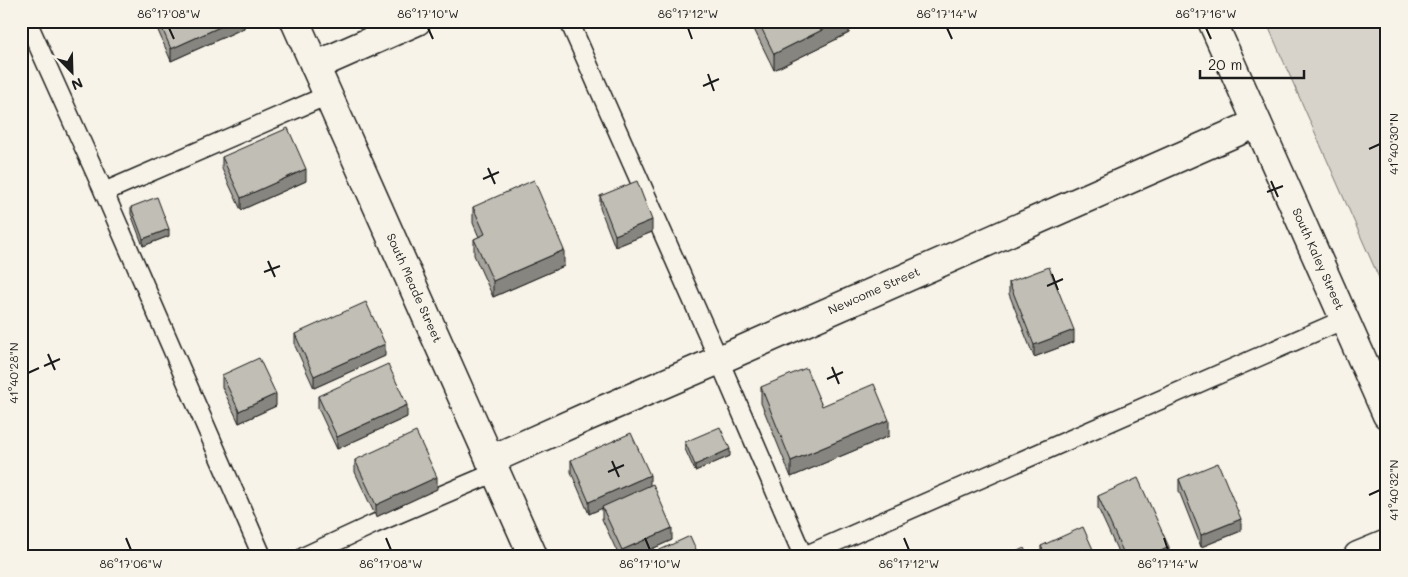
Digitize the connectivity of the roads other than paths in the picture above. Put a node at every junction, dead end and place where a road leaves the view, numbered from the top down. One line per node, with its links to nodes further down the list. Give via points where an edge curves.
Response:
1 (27, 21): 9 (lane)
2 (295, 21): 6 (street, South Meade Street)
3 (417, 21): 6 (street)
4 (568, 21): 11 (lane)
5 (1212, 21): 8 (street, South Kaley Street)
6 (315, 66): 7 (street, South Meade Street)
7 (328, 95): 9 (lane); 13 (street, South Meade Street)
8 (1257, 123): 10 (street, South Kaley Street); 11 (street, Newcome Street)
9 (104, 192): 15 (lane)
10 (1344, 319): 12 (street, South Kaley Street); 18 (lane)
11 (719, 360): 13 (street, Newcome Street, via 584,418); 18 (lane)
12 (1387, 414)
13 (493, 466): 16 (lane); 17 (street, South Meade Street)
14 (1387, 544): 19 (street)
15 (262, 556)
16 (305, 556)
17 (533, 556)
18 (803, 556)
19 (1358, 556)

